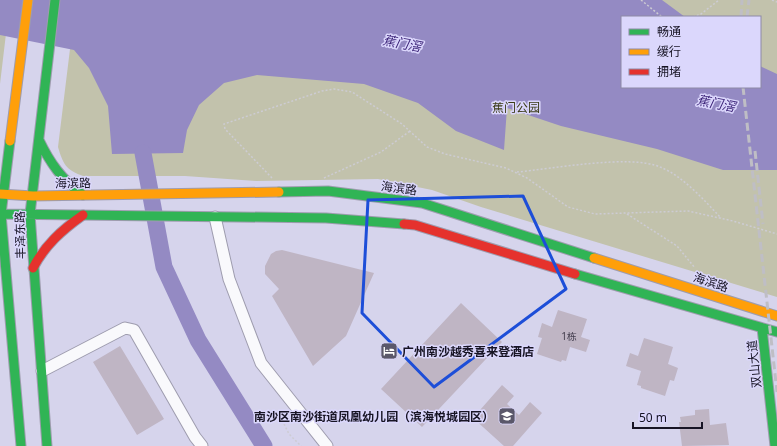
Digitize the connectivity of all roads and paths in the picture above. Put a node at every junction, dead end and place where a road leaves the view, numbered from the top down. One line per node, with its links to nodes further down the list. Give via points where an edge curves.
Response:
1 (28, 0): 10 (street, 丰泽东路)
2 (55, 0): 11 (street, 丰泽东路)
3 (641, 0): 7 (path)
4 (719, 0): 8 (path)
5 (772, 0): 6 (path)
6 (777, 2)
7 (661, 16)
8 (696, 16)
9 (410, 131): 13 (path, via 427,147 445,154); 14 (path, via 360,95 334,89 308,94 224,124 225,129); 15 (path, via 381,152)
10 (10, 135): 12 (street); 16 (street, 丰泽东路)
11 (39, 140): 17 (street, via 59,177); 18 (street, 丰泽东路)
12 (0, 160)
13 (517, 172): 21 (path, via 568,207 596,214); 24 (path, via 620,162 649,164 669,171)
14 (272, 178)
15 (324, 178)
16 (1, 194): 18 (street, 海滨路); 19 (street, 丰泽东路)
17 (83, 195): 18 (street, 海滨路); 30 (street, 海滨路, via 328,191 422,203)
18 (33, 196): 20 (street, 丰泽东路)
19 (1, 214): 20 (street); 29 (street, 丰泽东路)
20 (30, 214): 22 (street); 28 (street, 丰泽东路)
21 (627, 214): 24 (path, via 688,211); 27 (path, via 677,246)
22 (83, 215): 23 (street); 28 (street, via 51,238)
23 (215, 217): 31 (street, via 326,218 415,225); 39 (street, via 229,279 261,363)
24 (721, 218): 25 (path)
25 (777, 234)
26 (0, 258): 29 (street)
27 (695, 268)
28 (32, 270): 33 (street, 丰泽东路)
29 (6, 271): 35 (street, 丰泽东路)
30 (777, 316)
31 (762, 328): 32 (street); 40 (street, 双山大道)
32 (777, 332)
33 (42, 371): 36 (street, 丰泽东路); 37 (street, via 125,328 134,330)
34 (284, 424): 38 (path, via 289,434)
35 (21, 446)
36 (47, 446)
37 (202, 446)
38 (301, 446)
39 (327, 446)
40 (775, 446)

